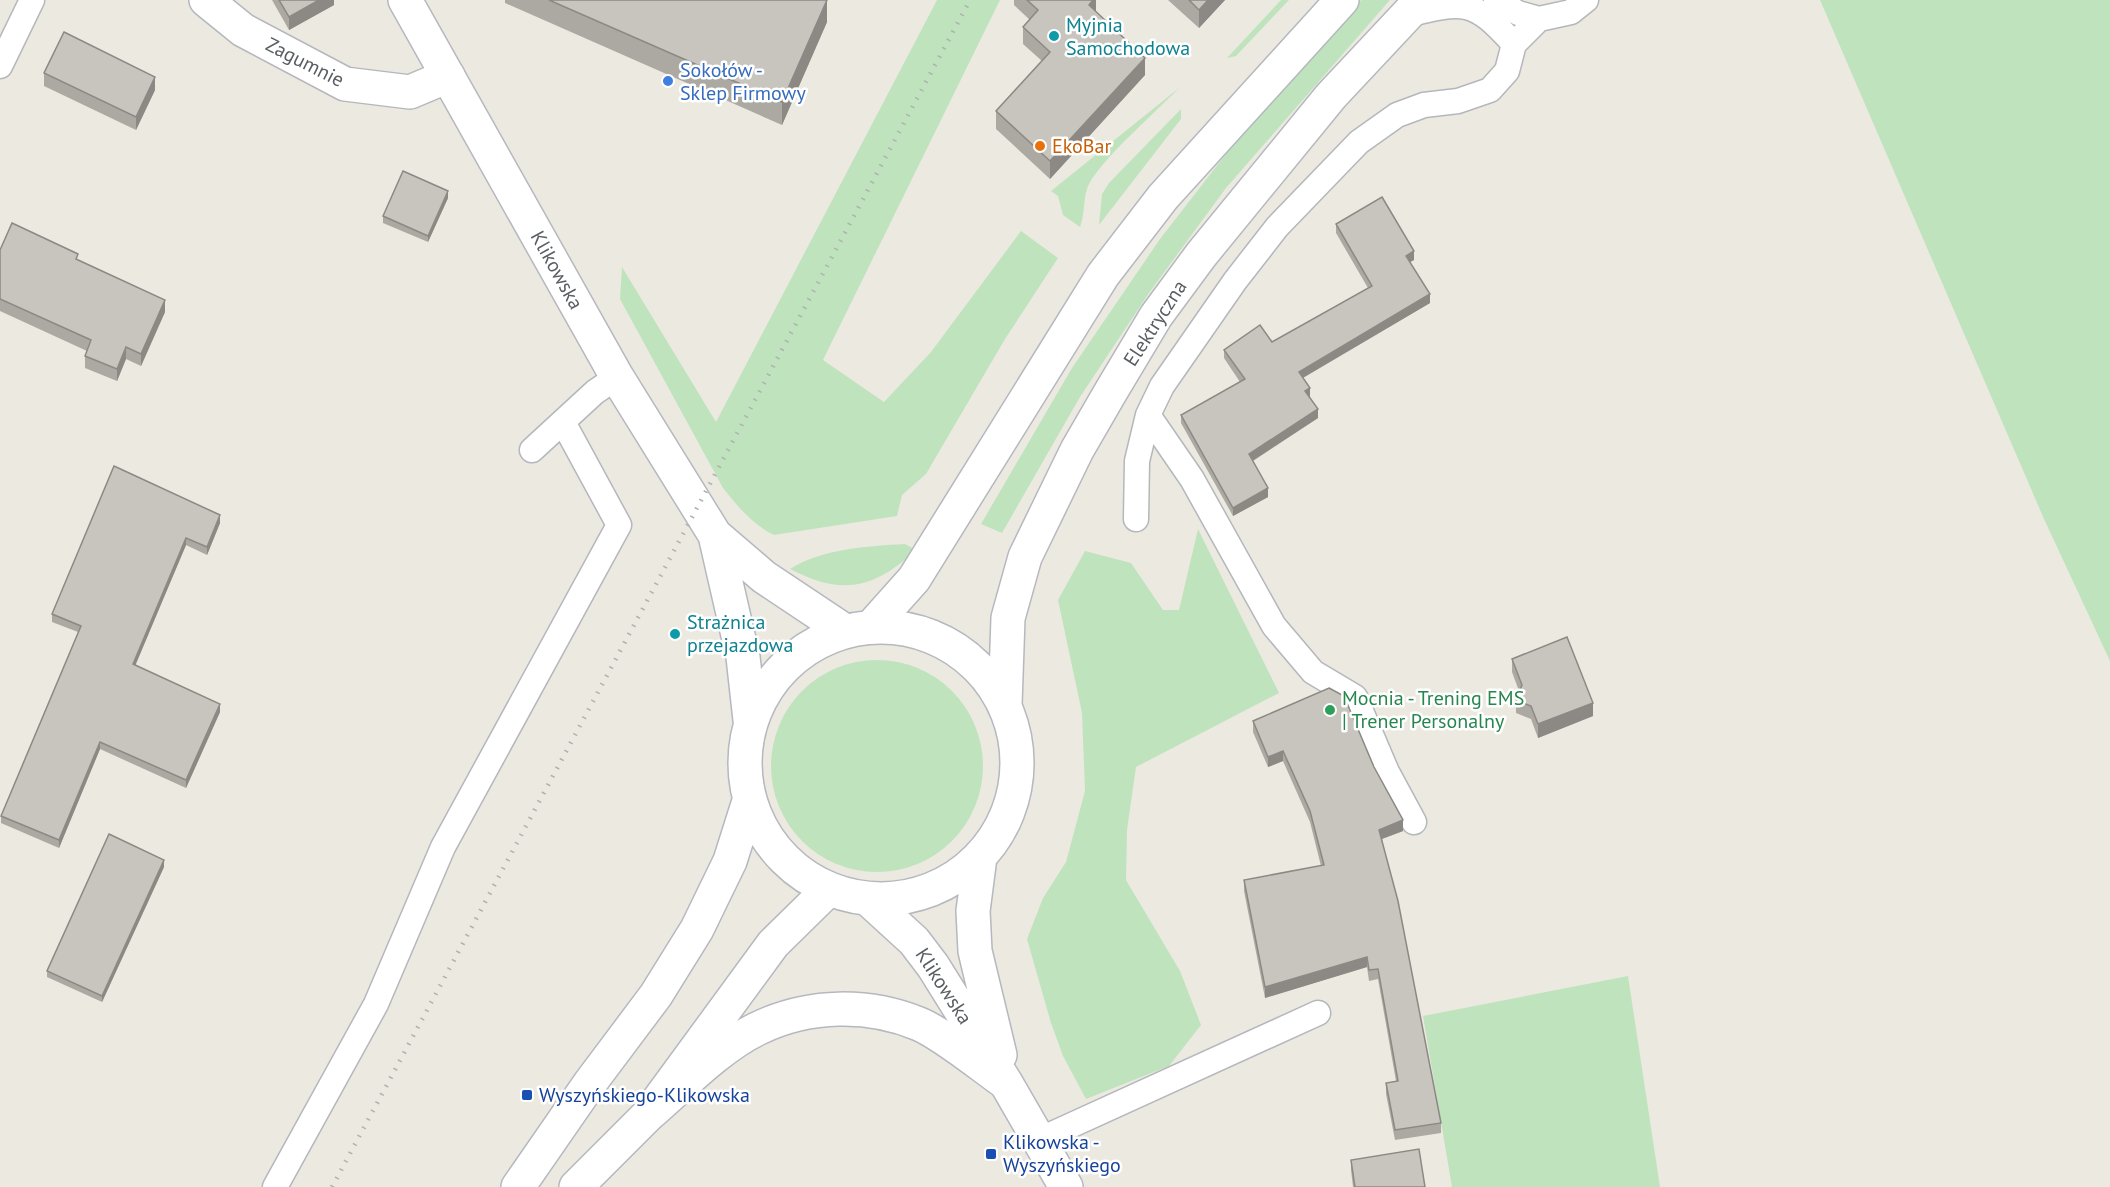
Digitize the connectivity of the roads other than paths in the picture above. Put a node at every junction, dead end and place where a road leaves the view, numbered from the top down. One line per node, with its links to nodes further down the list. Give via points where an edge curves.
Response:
1 (32, 0): 10 (lane)
2 (206, 0): 11 (main road, Zagumnie, via 243,30 345,84 410,92)
3 (405, 0): 11 (main road, Klikowska)
4 (1342, 0): 18 (main road, via 1163,197 1103,275 914,579)
5 (1496, 0): 8 (lane)
6 (1586, 0): 8 (lane, via 1571,12)
7 (1413, 8): 9 (lane, via 1468,1 1490,13); 19 (main road, Elektryczna, via 1331,96 1201,255 1156,316 1099,412 1025,557 1005,643)
8 (1539, 19): 9 (lane)
9 (1514, 44): 13 (lane, via 1507,71 1490,90 1397,115 1359,142 1330,170 1276,227 1235,281 1162,386)
10 (0, 66)
11 (448, 76): 12 (main road, Klikowska)
12 (617, 377): 14 (lane); 17 (main road, Klikowska)
13 (1148, 415): 16 (lane, via 1137,461); 22 (lane, via 1192,479 1274,626 1313,672 1355,697 1387,772)
14 (563, 422): 15 (lane); 30 (lane, via 619,525 443,847 376,1004)
15 (532, 450)
16 (1136, 519)
17 (715, 535): 18 (main road, Klikowska, via 764,577); 20 (main road, Klikowska, via 743,657)
18 (859, 629): 19 (main road, via 899,628 950,645 991,682); 20 (main road, via 820,641 797,655 761,695)
19 (1005, 705): 23 (main road, via 1014,731 1016,785 997,836)
20 (750, 720): 21 (main road, via 744,774)
21 (749, 801): 24 (main road, via 766,838 793,869); 31 (main road, via 730,861 697,929 656,995)
22 (1414, 822)
23 (980, 857): 25 (main road, via 940,886 893,899); 27 (main road, Klikowska, via 973,911 975,951)
24 (829, 889): 25 (main road); 28 (main road, via 773,944)
25 (868, 899): 27 (main road, Klikowska, via 914,941 933,966)
26 (1318, 1013): 29 (lane)
27 (1006, 1083): 28 (main road, via 921,1025 867,1008 799,1013 758,1028 729,1047); 29 (main road, Klikowska)
28 (647, 1116): 32 (main road)
29 (1039, 1140): 33 (main road, Klikowska)
30 (275, 1187)
31 (518, 1187)
32 (576, 1187)
33 (1066, 1187)

